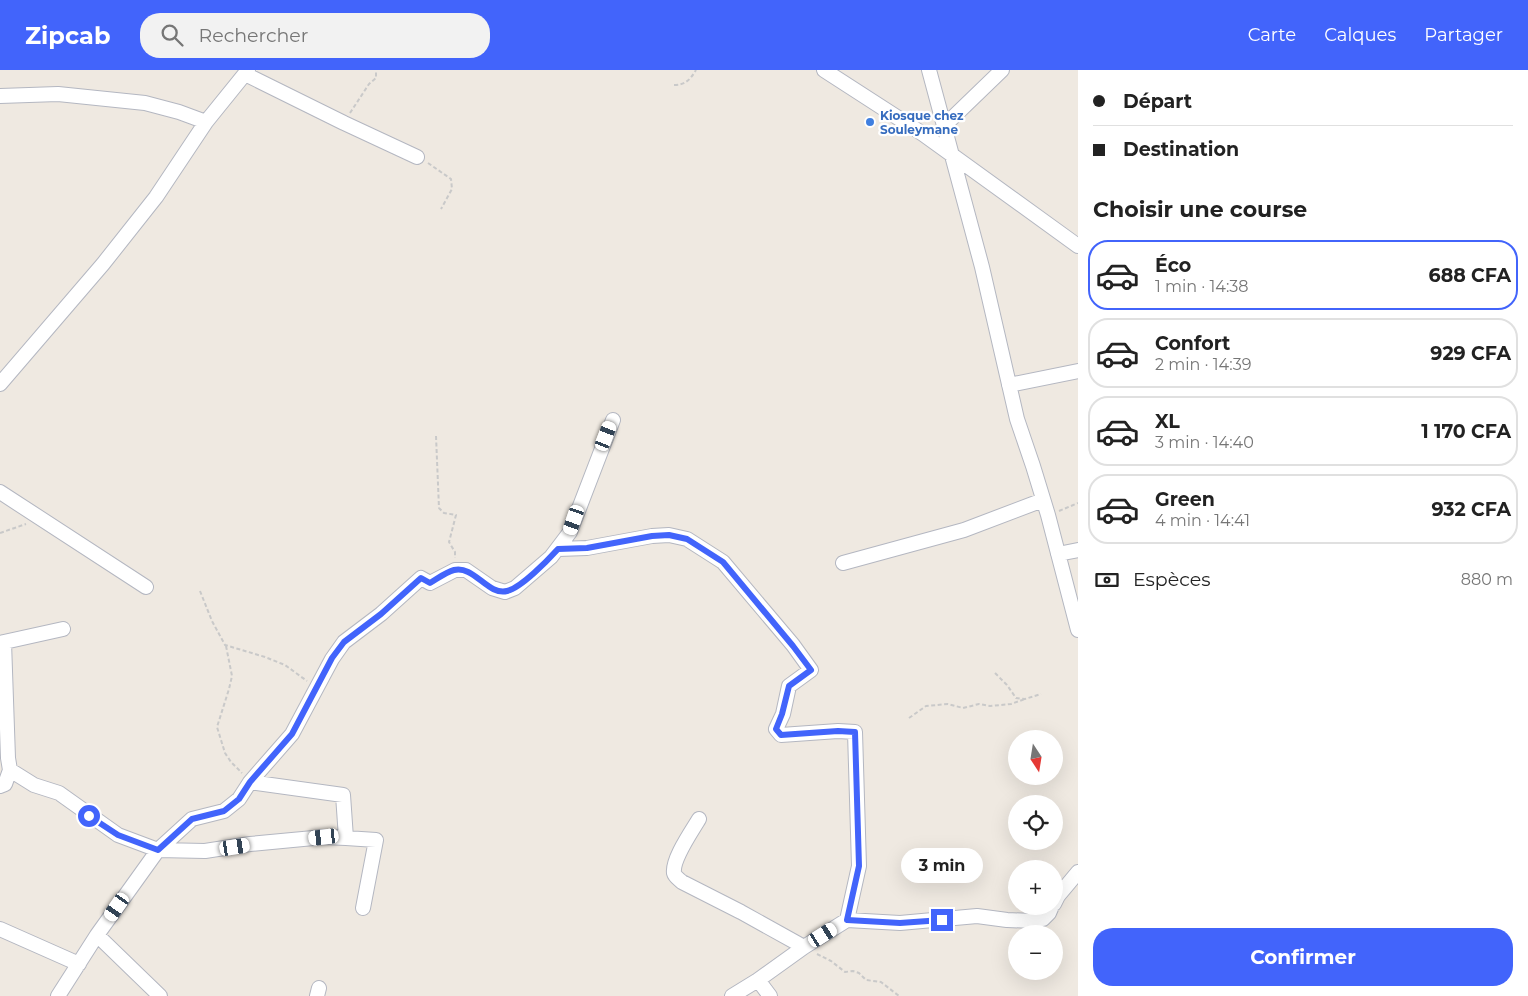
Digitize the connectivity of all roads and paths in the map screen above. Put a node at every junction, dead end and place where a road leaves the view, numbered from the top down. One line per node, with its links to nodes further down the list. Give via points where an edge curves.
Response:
1 (376, 70): 10 (path, via 376,78)
2 (696, 70): 7 (path, via 687,82)
3 (824, 70): 12 (street)
4 (929, 70): 11 (street)
5 (1002, 70): 11 (street)
6 (247, 72): 9 (street); 10 (street)
7 (674, 85)
8 (0, 96): 9 (street, via 58,94 145,103)
9 (206, 122): 17 (street, via 156,196 103,264)
10 (344, 123): 13 (street)
11 (944, 126): 12 (street)
12 (952, 156): 15 (street); 18 (street)
13 (417, 157): 14 (path, via 451,179 452,189)
14 (441, 209)
15 (1078, 246)
16 (1078, 371): 18 (street)
17 (0, 384)
18 (1009, 385): 22 (street)
19 (613, 420): 27 (street, via 570,532)
20 (436, 436): 31 (path, via 439,508 444,513 456,515 449,542 455,552)
21 (0, 492): 25 (street)
22 (1043, 500): 24 (street); 30 (street, via 964,530)
23 (1078, 503): 24 (path)
24 (1048, 515): 29 (street)
25 (40, 518): 26 (path); 32 (street)
26 (0, 533)
27 (558, 549): 31 (street, via 515,588 505,592 492,588 466,570); 53 (street, via 587,548 652,536 687,539 723,562 793,646 811,670 789,686 776,729 781,735 855,732 859,866)
28 (1078, 550): 29 (street)
29 (1058, 554): 35 (street)
30 (843, 563)
31 (454, 570): 39 (street, via 430,583 421,578 344,642)
32 (146, 587)
33 (200, 591): 37 (path)
34 (63, 629): 36 (street)
35 (1078, 630)
36 (2, 642): 43 (street)
37 (225, 645): 39 (path, via 285,665); 44 (path, via 232,676 217,727 225,753)
38 (995, 673): 41 (path, via 1016,698)
39 (317, 688): 44 (street, via 292,734)
40 (1041, 694): 41 (path)
41 (1025, 699): 42 (path, via 1011,704 979,704 963,708 948,704 926,706)
42 (909, 718)
43 (10, 770): 45 (street, via 5,784); 48 (street, via 34,785 59,794 118,835)
44 (250, 782): 47 (street, via 343,795); 48 (street, via 239,799 224,811 192,819)
45 (0, 786)
46 (699, 819): 56 (street, via 676,859 676,877)
47 (346, 838): 48 (street, via 250,844 205,852); 51 (street, via 376,840)
48 (158, 850): 55 (street)
49 (1078, 872): 50 (street)
50 (1063, 890)
51 (363, 908)
52 (1047, 915): 53 (street, via 1033,921 977,916 900,923)
53 (847, 920): 56 (street)
54 (0, 929): 57 (street)
55 (97, 935): 57 (street); 60 (street)
56 (804, 947): 58 (street); 63 (path, via 845,972 853,971 870,982 881,982)
57 (79, 964): 59 (street)
58 (758, 980): 61 (street); 62 (street)
59 (58, 996)
60 (160, 996)
61 (732, 996)
62 (770, 996)
63 (899, 996)

